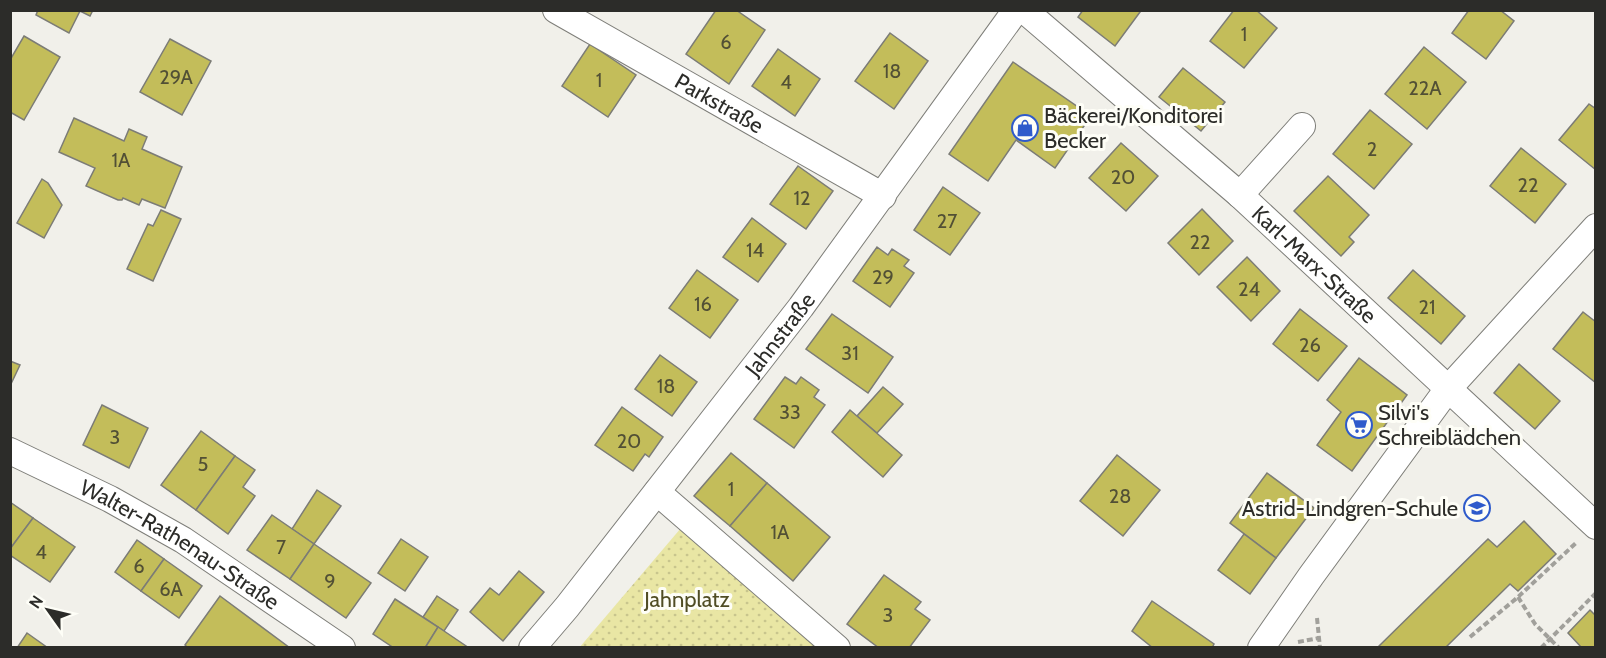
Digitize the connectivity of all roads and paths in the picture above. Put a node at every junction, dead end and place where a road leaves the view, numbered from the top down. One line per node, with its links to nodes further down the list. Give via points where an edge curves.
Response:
1 (556, 10): 5 (street, Parkstraße)
2 (1016, 10): 5 (street, Jahnstraße)
3 (1024, 10): 6 (street, Karl-Marx-Straße)
4 (1302, 126): 6 (street)
5 (883, 195): 10 (street, Jahnstraße)
6 (1240, 195): 8 (street, Karl-Marx-Straße)
7 (1596, 227): 8 (street)
8 (1447, 390): 11 (street, Karl-Marx-Straße); 19 (street)
9 (10, 451): 16 (street, Walter-Rathenau-Straße, via 110,499 183,540)
10 (657, 492): 17 (street, Jahnstraße); 18 (street)
11 (1595, 526): 13 (path)
12 (1596, 593): 15 (path)
13 (1518, 597): 14 (path); 15 (path, via 1535,624)
14 (1470, 637)
15 (1550, 638): 20 (path); 21 (path)
16 (342, 648)
17 (532, 648)
18 (837, 648)
19 (1261, 648)
20 (1540, 648)
21 (1559, 648)

